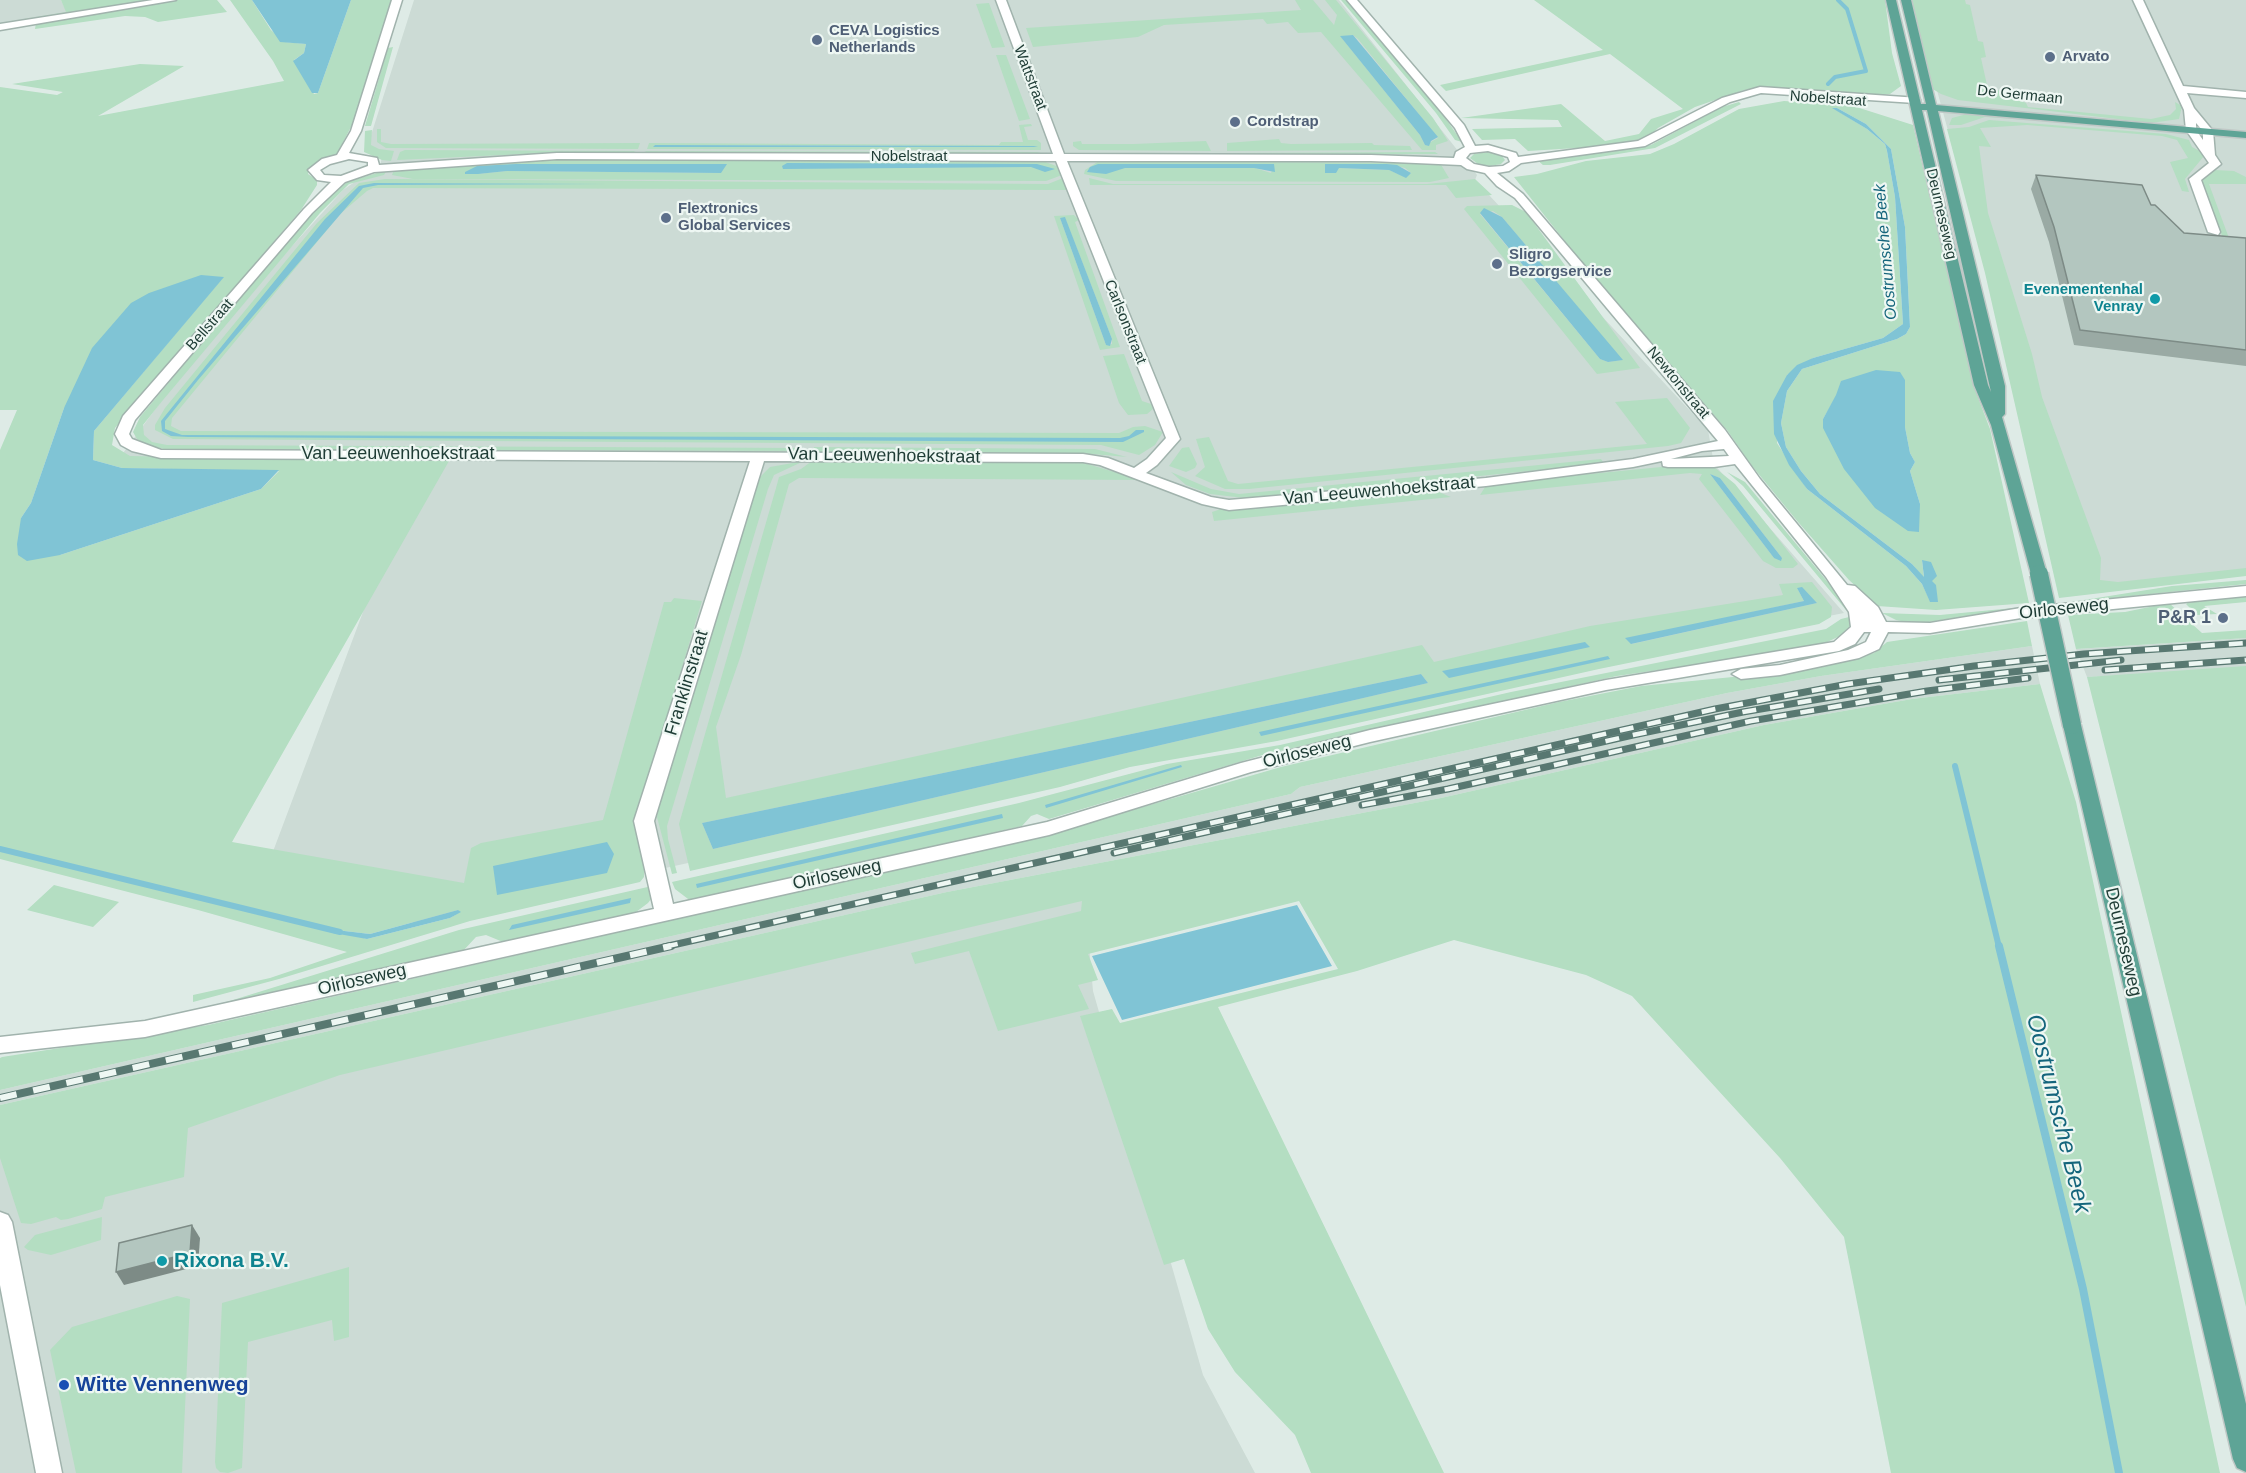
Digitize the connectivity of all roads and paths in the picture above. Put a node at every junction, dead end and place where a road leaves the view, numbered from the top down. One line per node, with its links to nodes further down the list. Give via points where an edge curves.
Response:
1 (171, 0): 8 (street)
2 (397, 0): 16 (street)
3 (1000, 0): 24 (street, Wattstraat)
4 (1352, 0): 14 (street)
5 (1891, 0): 11 (main road, Deurneseweg)
6 (1906, 0): 12 (main road, Deurneseweg)
7 (2139, 0): 9 (street)
8 (0, 27)
9 (2180, 89): 10 (street); 13 (street)
10 (2246, 95)
11 (1915, 104): 12 (main road, De Germaan); 25 (street, Nobelstraat, via 1742,95 1647,142); 35 (main road, Deurneseweg, via 1981,385)
12 (1932, 105): 15 (main road, De Germaan); 35 (main road, Deurneseweg, via 1998,386)
13 (2189, 109): 15 (street); 17 (street)
14 (1460, 127): 19 (street); 20 (street)
15 (2191, 130): 17 (main road, De Germaan); 21 (street)
16 (356, 131): 22 (street); 23 (street)
17 (2208, 131): 18 (main road, De Germaan); 21 (street)
18 (2246, 135)
19 (1488, 148): 20 (street); 25 (street)
20 (1471, 149): 26 (street)
21 (2210, 154): 34 (street, via 2215,164 2195,179)
22 (357, 156): 23 (street); 27 (street, via 369,158)
23 (342, 157): 30 (street, via 326,161 314,170 316,176)
24 (1060, 157): 26 (street, Nobelstraat); 27 (street, Nobelstraat, via 557,156); 41 (street, Carlsonstraat, via 1173,440)
25 (1514, 157): 28 (street, via 1514,165)
26 (1460, 159): 29 (street, Nobelstraat)
27 (373, 166): 31 (street, via 359,176)
28 (1505, 169): 29 (street); 32 (street, Newtonstraat)
29 (1490, 170): 32 (street, Newtonstraat, via 1501,184)
30 (328, 179): 31 (street); 33 (street, Bellstraat)
31 (341, 179): 33 (street, Bellstraat)
32 (1519, 196): 37 (street, Newtonstraat)
33 (308, 212): 36 (street, Bellstraat, via 128,419 122,434)
34 (2214, 232)
35 (1998, 425): 50 (main road, Deurneseweg, bridge, via 2039,574)
36 (126, 442): 38 (street, Van Leeuwenhoekstraat, via 161,454)
37 (1727, 444): 39 (street, Newtonstraat); 40 (street, Van Leeuwenhoekstraat)
38 (759, 455): 41 (street, Van Leeuwenhoekstraat, via 1083,458); 47 (street, Franklinstraat, via 644,821)
39 (1738, 459): 40 (street, Van Leeuwenhoekstraat); 42 (street, Newtonstraat)
40 (1633, 464): 41 (street, Van Leeuwenhoekstraat, via 1486,482 1229,505 1207,501)
41 (1136, 473)
42 (1832, 574): 44 (street, Newtonstraat, via 1857,612); 45 (street, Newtonstraat, via 1872,610)
43 (2246, 591): 45 (street, Oirloseweg, via 2020,613 1930,628)
44 (1860, 627): 45 (street, Oirloseweg); 46 (street, Oirloseweg, via 1839,646)
45 (1881, 629): 46 (street, Oirloseweg, via 1879,637 1866,649 1791,668 1718,676)
46 (1667, 676): 47 (street, Oirloseweg, via 1606,685 1370,736 1247,767 1049,828)
47 (665, 912): 48 (street, Oirloseweg, via 145,1029)
48 (0, 1045)
49 (0, 1222): 51 (street)
50 (2246, 1459)
51 (49, 1473)

